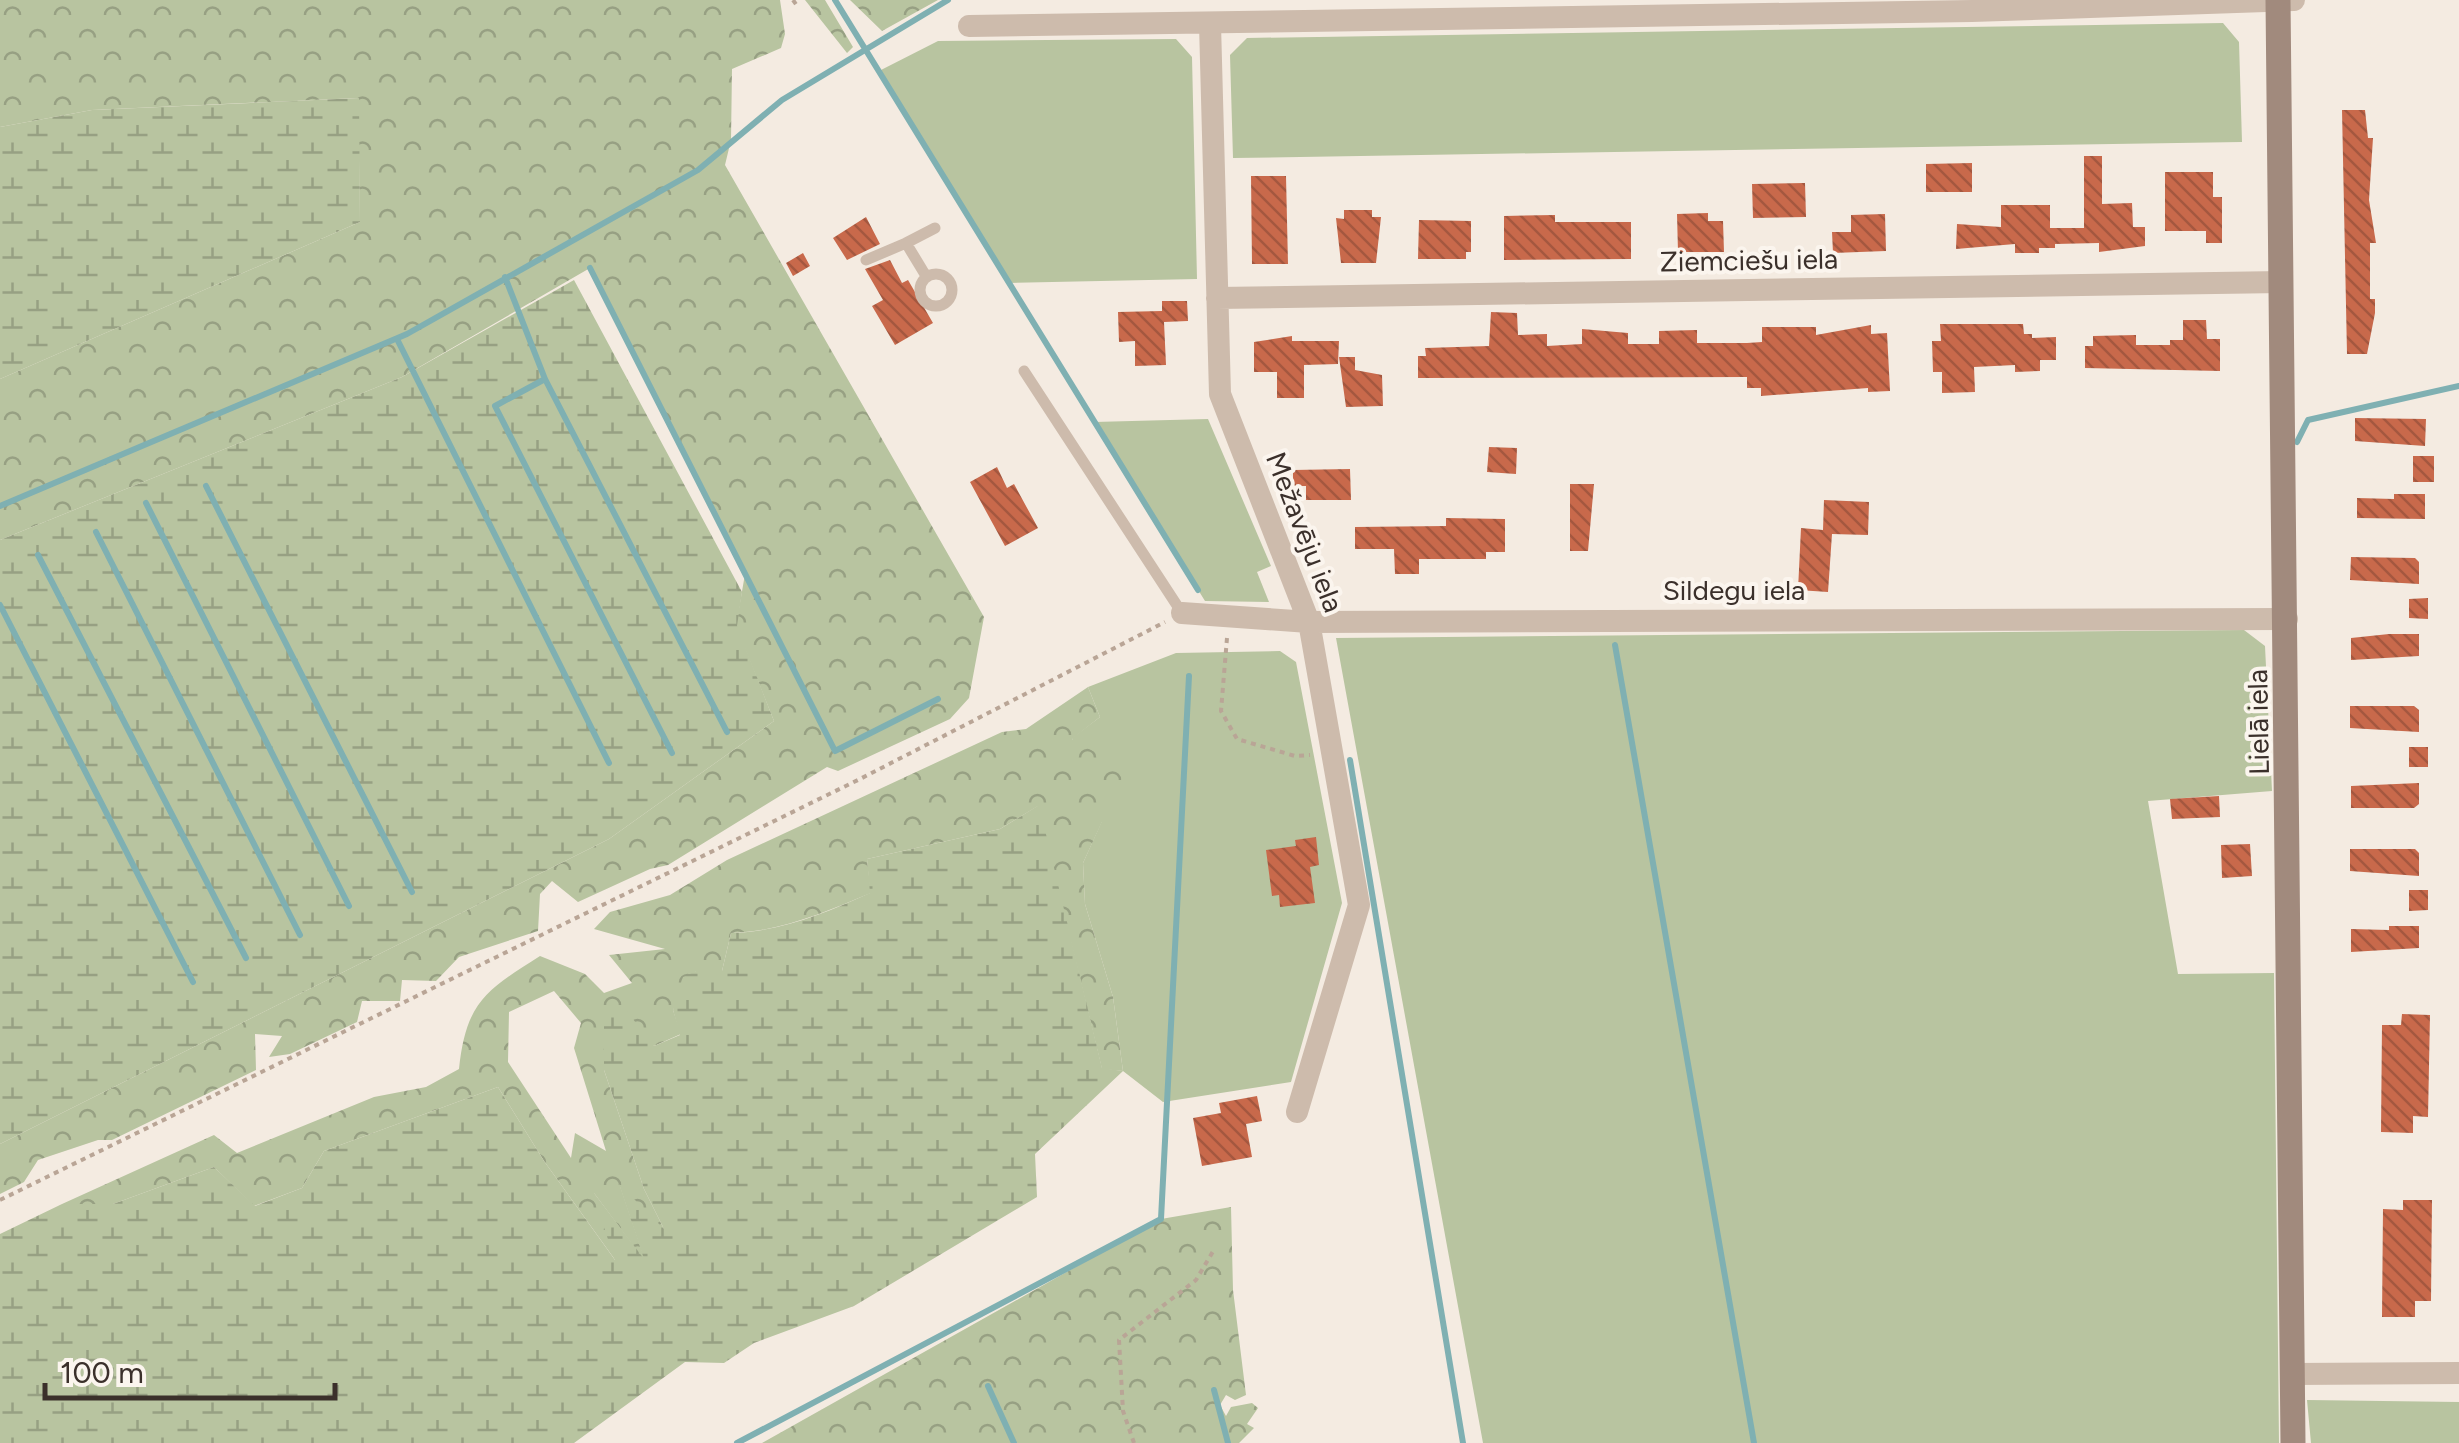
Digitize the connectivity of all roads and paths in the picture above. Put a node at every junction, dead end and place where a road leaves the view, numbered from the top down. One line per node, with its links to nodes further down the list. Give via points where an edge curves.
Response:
1 (793, 0): 4 (path)
2 (2278, 0): 3 (street); 5 (street, via 1972,11); 12 (street, Lielā iela)
3 (2294, 0)
4 (798, 7)
5 (1406, 10): 6 (street)
6 (1210, 24): 7 (street); 13 (street, Mežavēju iela)
7 (969, 26)
8 (936, 228): 9 (lane)
9 (906, 243): 10 (lane); 11 (lane)
10 (866, 260)
11 (926, 276)
12 (2282, 282): 13 (street, Ziemciešu iela); 17 (street, Lielā iela)
13 (1217, 298): 18 (street, Mežavēju iela, via 1220,394)
14 (1024, 371): 15 (lane)
15 (1182, 614): 16 (street, Sildegu iela); 21 (path)
16 (1228, 618): 18 (street, Sildegu iela); 19 (path, via 1221,711 1237,739 1295,756)
17 (2287, 620): 18 (street, Sildegu iela); 23 (street, Lielā iela)
18 (1309, 622): 19 (street, Mežavēju iela)
19 (1332, 754): 20 (street, Mežavēju iela, via 1359,905)
20 (1297, 1112)
21 (0, 1200)
22 (1214, 1248): 25 (path, via 1196,1280 1118,1340 1123,1412)
23 (2293, 1374): 24 (street); 26 (street, Lielā iela)
24 (2459, 1374)
25 (1134, 1443)
26 (2293, 1443)

